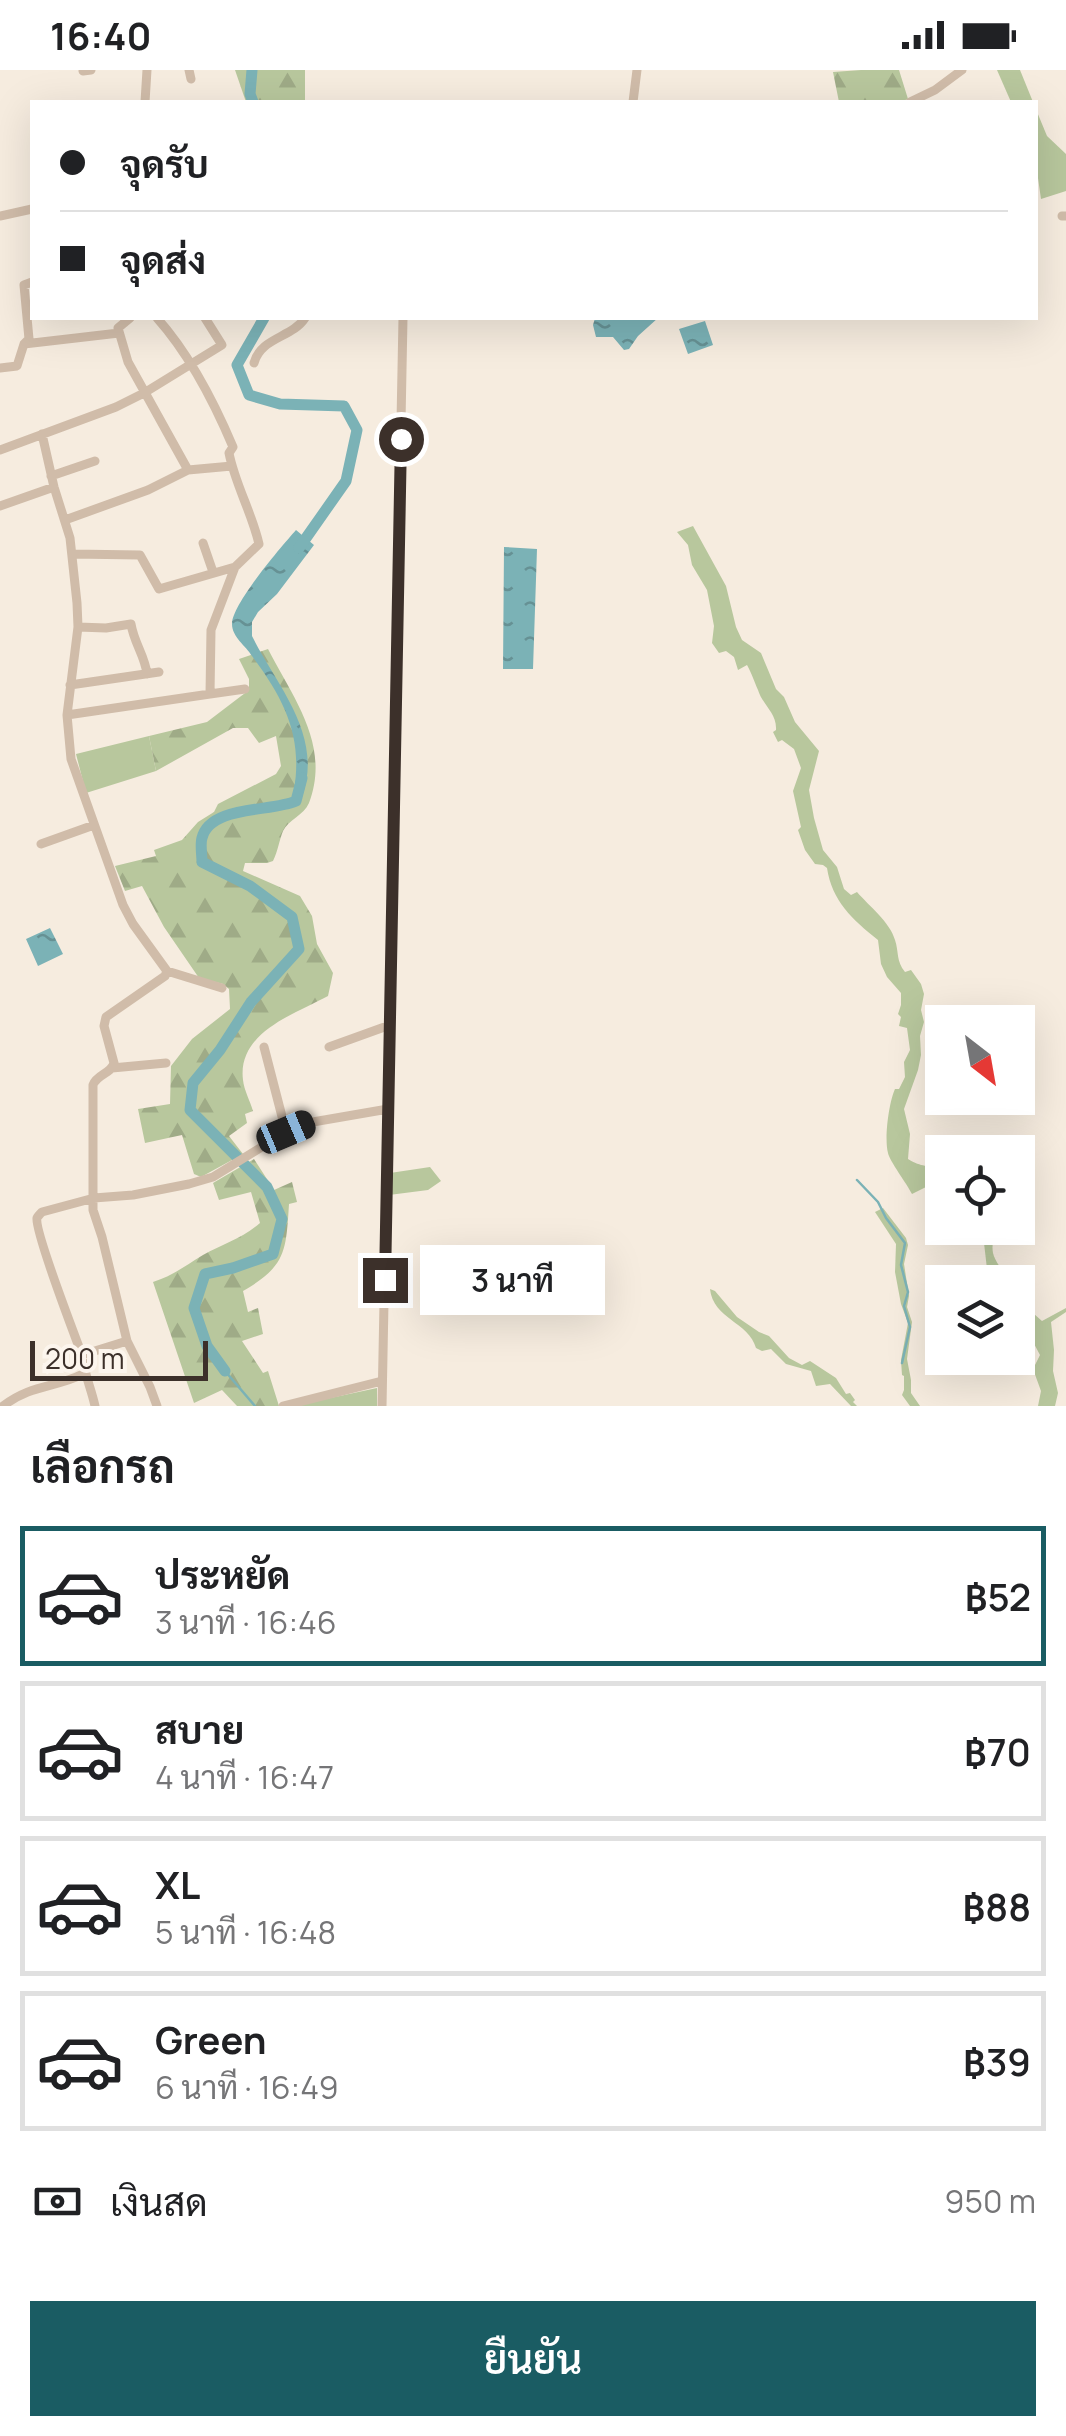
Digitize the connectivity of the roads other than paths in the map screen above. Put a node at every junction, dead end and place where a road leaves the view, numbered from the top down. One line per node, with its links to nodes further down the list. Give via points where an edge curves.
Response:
1 (636, 70): 5 (street)
2 (962, 70): 6 (street)
3 (143, 71): 4 (street)
4 (145, 100)
5 (633, 100)
6 (914, 100)
7 (30, 209): 8 (street)
8 (0, 216)
9 (30, 283): 16 (street, via 24,285)
10 (128, 320): 15 (street)
11 (159, 320): 18 (street)
12 (206, 320): 18 (street, via 222,345)
13 (304, 320): 17 (street, via 263,346)
14 (403, 320): 45 (street)
15 (119, 332): 16 (street); 20 (street)
16 (24, 344): 19 (street, via 16,366)
17 (254, 362)
18 (190, 364): 20 (street); 24 (street, via 220,415 233,447)
19 (0, 368)
20 (144, 393): 21 (street); 25 (street)
21 (42, 434): 22 (street); 26 (street)
22 (0, 450)
23 (95, 461): 26 (street)
24 (232, 466): 25 (street); 32 (street, via 259,544)
25 (188, 470): 29 (street)
26 (51, 476): 27 (street)
27 (54, 488): 28 (street); 29 (street)
28 (0, 506)
29 (66, 520): 31 (street)
30 (203, 543): 33 (street)
31 (72, 554): 33 (street, via 140,555 159,588); 34 (street)
32 (235, 568): 33 (street); 39 (street, via 211,630)
33 (214, 572)
34 (78, 627): 36 (street, via 131,624); 37 (street)
35 (159, 672): 36 (street)
36 (147, 674): 37 (street)
37 (70, 685): 40 (street)
38 (245, 688): 39 (street)
39 (210, 694): 40 (street)
40 (67, 715): 41 (street, via 72,759)
41 (94, 825): 42 (street); 43 (street, via 123,906)
42 (41, 844)
43 (167, 971): 44 (street); 49 (street, via 106,1018)
44 (222, 988)
45 (390, 1025): 47 (street); 50 (street)
46 (264, 1046): 51 (street)
47 (329, 1047)
48 (166, 1062): 49 (street)
49 (112, 1068): 52 (street, via 93,1085)
50 (388, 1108): 51 (street); 56 (street)
51 (286, 1132): 52 (street, via 212,1177)
52 (94, 1198): 53 (street); 54 (street, via 42,1212 37,1220)
53 (126, 1341): 54 (street); 59 (street)
54 (82, 1355): 55 (street)
55 (84, 1374): 57 (street); 58 (street)
56 (382, 1382): 60 (street); 61 (street)
57 (2, 1405)
58 (95, 1406)
59 (157, 1406)
60 (283, 1406)
61 (382, 1406)

